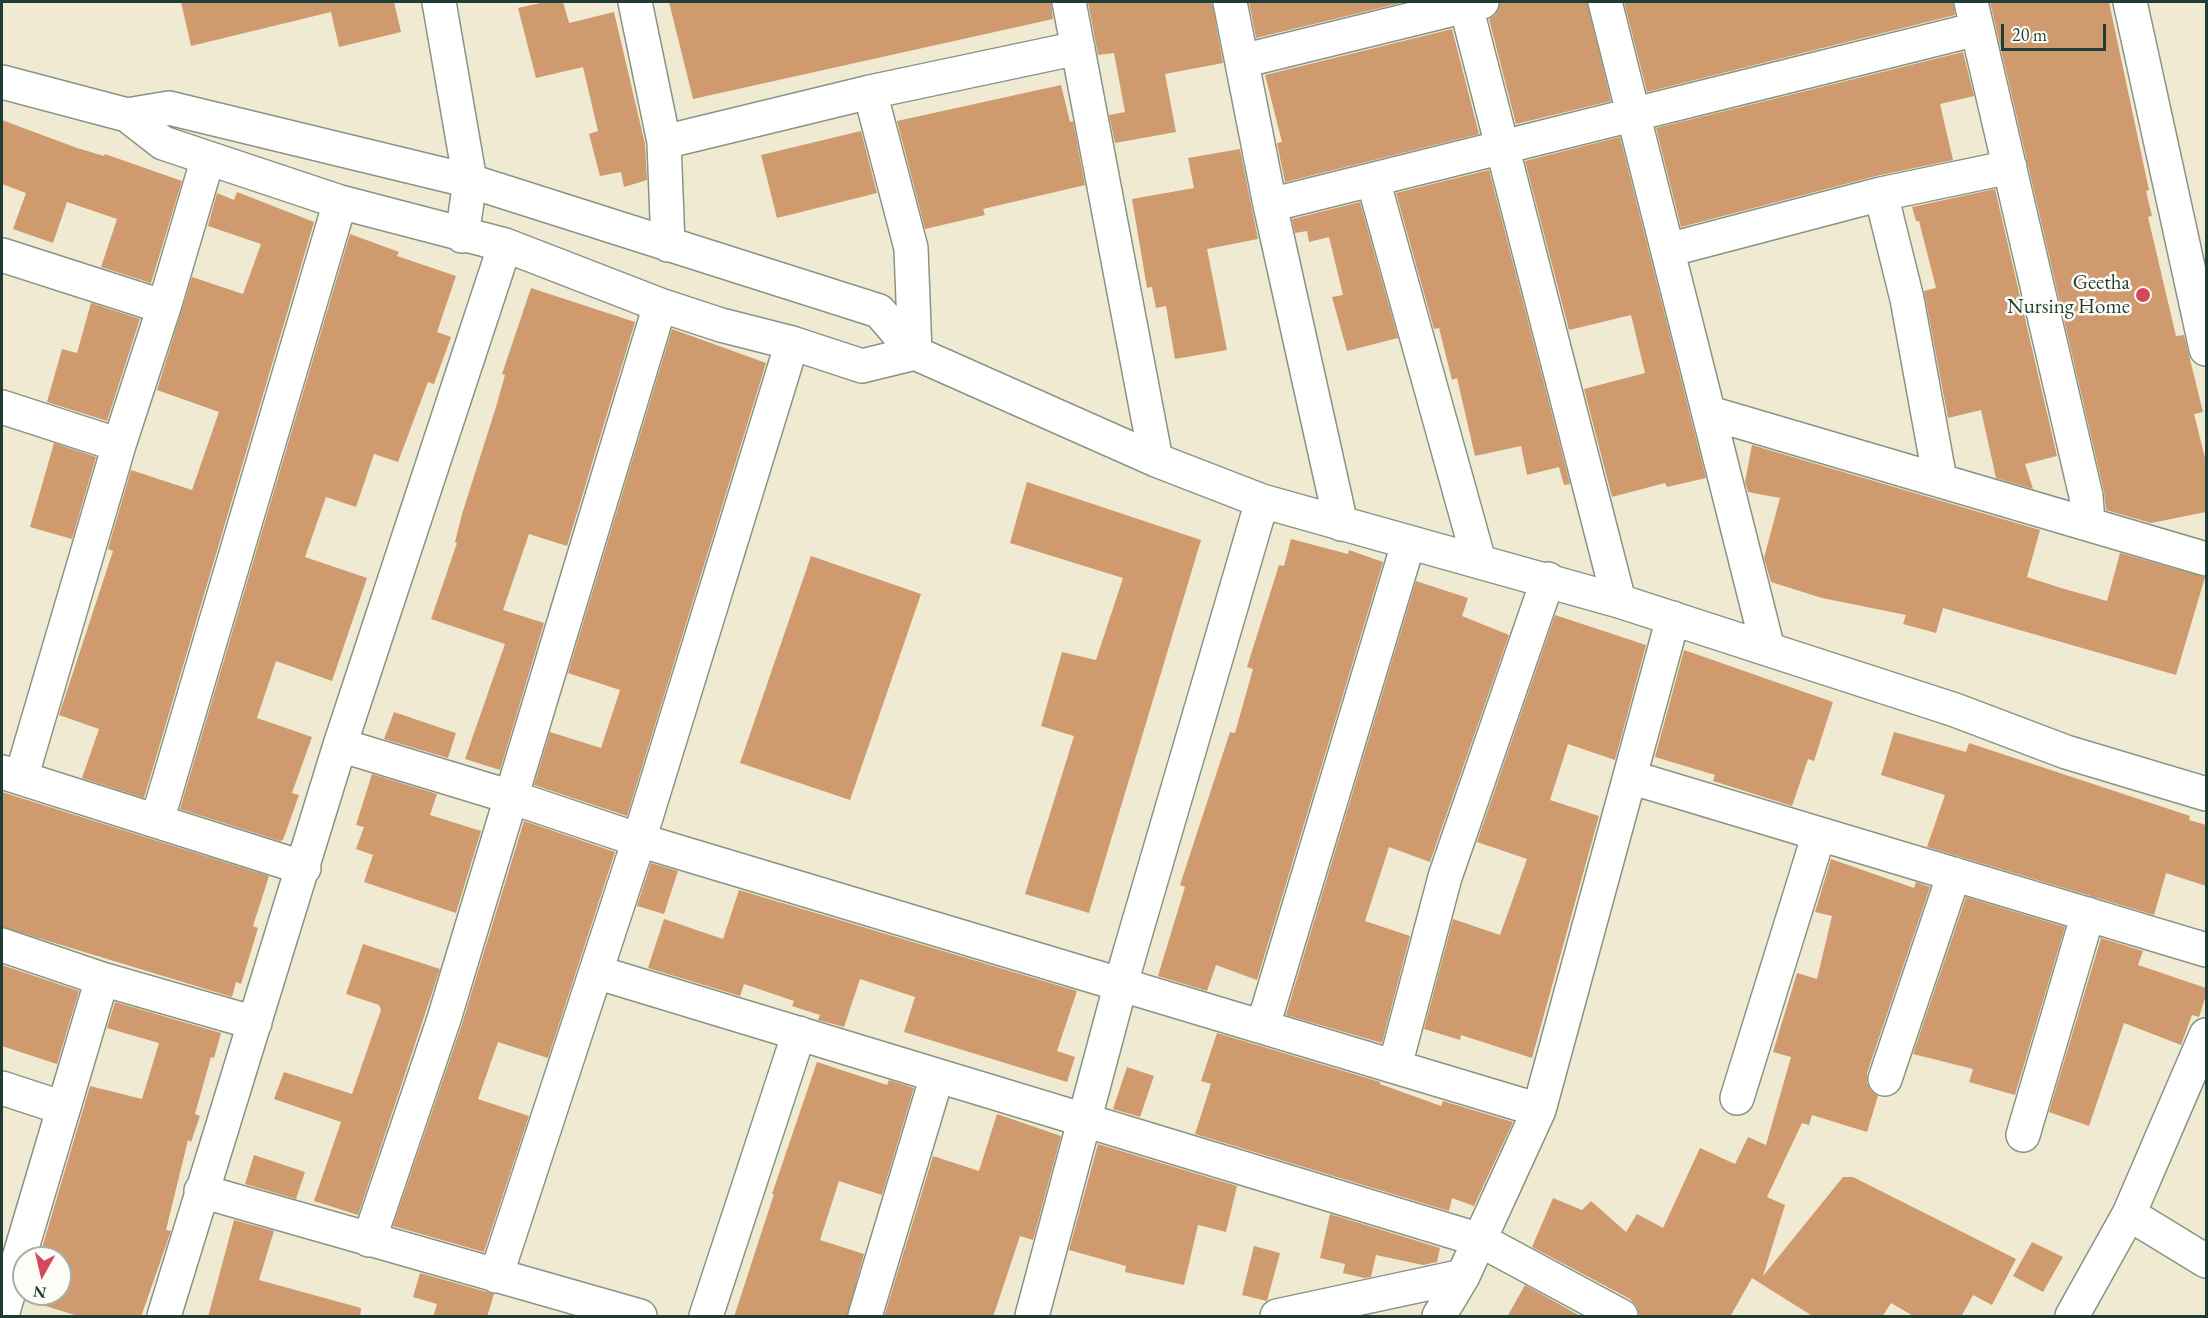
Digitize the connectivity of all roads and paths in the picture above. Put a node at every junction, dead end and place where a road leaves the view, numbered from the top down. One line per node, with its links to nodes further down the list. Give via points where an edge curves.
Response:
1 (440, 2): 20 (street)
2 (635, 2): 15 (street)
3 (1069, 2): 9 (street)
4 (1230, 2): 10 (street)
5 (1605, 2): 13 (street)
6 (2130, 2): 32 (street)
7 (1474, 4): 10 (street); 16 (street)
8 (1974, 15): 13 (street); 18 (street)
9 (1078, 48): 12 (street); 37 (street)
10 (1242, 61): 23 (street)
11 (2, 82): 14 (street)
12 (870, 92): 15 (street); 33 (street, via 911,248)
13 (1633, 114): 16 (street); 27 (street)
14 (127, 115): 17 (street, via 163,143); 20 (street, via 169,108)
15 (664, 142): 26 (street)
16 (1504, 147): 19 (street); 46 (street)
17 (208, 158): 22 (street); 30 (street)
18 (2010, 167): 21 (street); 40 (street, via 2086,496)
19 (1373, 180): 23 (street); 44 (street)
20 (470, 181): 24 (street); 26 (street)
21 (1881, 194): 27 (street); 38 (street, via 1906,299)
22 (340, 202): 24 (street); 54 (street)
23 (1270, 205): 41 (street)
24 (462, 236): 25 (street)
25 (505, 245): 29 (street); 49 (street)
26 (668, 245): 33 (street, via 879,311)
27 (1668, 250): 35 (street)
28 (2, 255): 30 (street)
29 (660, 305): 31 (street); 53 (street)
30 (164, 307): 36 (street)
31 (792, 343): 33 (street, via 862,366); 56 (street)
32 (2206, 349)
33 (915, 353): 37 (street)
34 (2, 407): 36 (street)
35 (1710, 413): 38 (street); 48 (street)
36 (118, 445): 50 (street)
37 (1156, 460): 39 (street)
38 (1940, 480): 40 (street)
39 (1262, 501): 41 (street); 64 (street)
40 (2088, 523): 43 (street)
41 (1341, 524): 42 (street)
42 (1408, 544): 44 (street); 66 (street)
43 (2206, 559)
44 (1479, 561): 45 (street)
45 (1548, 579): 46 (street); 69 (street, via 1445,877)
46 (1619, 601): 47 (street)
47 (1673, 618): 48 (street); 51 (street)
48 (1768, 649): 52 (street, via 1955,710 2066,752)
49 (340, 745): 53 (street); 57 (street)
50 (11, 775): 54 (street)
51 (1630, 777): 55 (street); 75 (street)
52 (2206, 794)
53 (511, 797): 56 (street); 80 (street, via 444,1019)
54 (157, 821): 57 (street)
55 (1819, 834): 58 (street); 73 (street)
56 (639, 840): 62 (street); 64 (street)
57 (304, 868): 65 (street)
58 (1954, 874): 59 (street); 71 (street)
59 (2088, 915): 61 (street); 77 (street)
60 (2, 945): 63 (street)
61 (2206, 950)
62 (596, 972): 67 (street); 84 (street)
63 (102, 979): 65 (street); 74 (street)
64 (1121, 983): 66 (street); 76 (street)
65 (255, 1023): 78 (street)
66 (1263, 1026): 69 (street)
67 (799, 1033): 70 (street); 89 (street)
68 (2206, 1035): 79 (street)
69 (1395, 1066): 75 (street)
70 (938, 1076): 76 (street); 90 (street)
71 (1885, 1079)
72 (2, 1088): 74 (street)
73 (1737, 1098)
74 (63, 1108): 83 (street)
75 (1539, 1110): 81 (street)
76 (1083, 1120): 81 (street); 91 (street)
77 (2023, 1135)
78 (201, 1191): 80 (street); 87 (street)
79 (2129, 1214): 82 (street); 95 (street)
80 (369, 1239): 84 (street)
81 (1480, 1240): 85 (street); 94 (street)
82 (2206, 1261)
83 (9, 1262): 86 (street)
84 (496, 1276): 88 (street)
85 (1463, 1276): 92 (street); 93 (street)
86 (2, 1315)
87 (164, 1317)
88 (640, 1317)
89 (706, 1317)
90 (865, 1317)
91 (1032, 1317)
92 (1277, 1317)
93 (1438, 1317)
94 (1621, 1317)
95 (2072, 1317)

